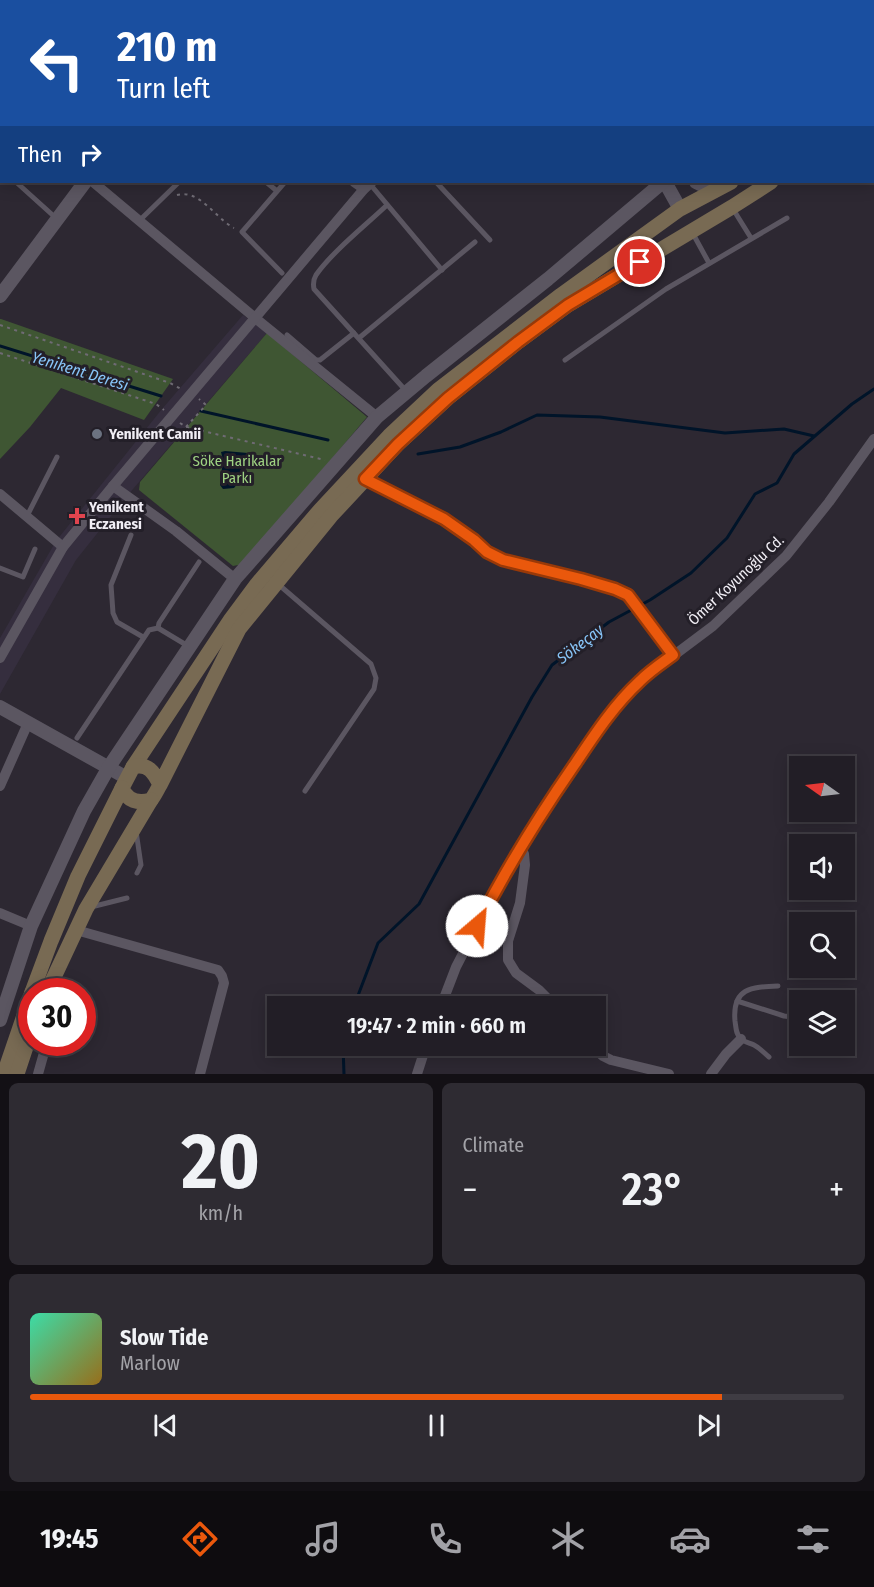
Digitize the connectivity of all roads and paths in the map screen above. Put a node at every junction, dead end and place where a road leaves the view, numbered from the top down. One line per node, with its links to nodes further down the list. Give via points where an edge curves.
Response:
1 (17, 183): 19 (lane)
2 (84, 183): 19 (street)
3 (94, 183): 20 (street)
4 (178, 183): 20 (lane)
5 (268, 183): 13 (lane)
6 (284, 183): 13 (lane)
7 (437, 183): 24 (lane)
8 (663, 183): 35 (street)
9 (665, 183): 17 (street)
10 (769, 183): 16 (main road)
11 (726, 184): 16 (main road); 17 (main road)
12 (369, 185): 15 (lane); 30 (street)
13 (277, 191): 22 (lane)
14 (176, 195): 22 (path, via 195,196 225,223)
15 (387, 205): 27 (lane); 33 (lane, via 314,279 314,289)
16 (732, 207): 21 (main road); 23 (lane)
17 (680, 209): 21 (main road); 61 (main road, via 513,331 438,390 389,436 257,584)
18 (787, 218): 23 (lane)
19 (57, 219): 29 (street)
20 (140, 221): 30 (street)
21 (692, 231): 26 (lane); 41 (main road, via 568,305 518,342 448,398)
22 (242, 232): 28 (lane)
23 (752, 238): 26 (lane)
24 (490, 240)
25 (475, 242): 27 (lane)
26 (709, 263): 34 (lane)
27 (442, 270): 33 (lane)
28 (282, 273)
29 (1, 293)
30 (254, 317): 36 (street); 37 (street)
31 (0, 325): 36 (path)
32 (287, 335): 33 (lane, via 316,360)
33 (356, 336): 35 (lane)
34 (565, 360)
35 (407, 392): 37 (street)
36 (191, 393): 38 (path, via 206,405); 42 (street)
37 (377, 417): 50 (street)
38 (186, 428)
39 (874, 439): 55 (street, Ömer Koyunoğlu Cd., via 786,555 712,626)
40 (57, 457): 44 (lane)
41 (365, 479): 51 (main road); 55 (lane, via 444,519 503,560 628,595)
42 (113, 486): 46 (street); 50 (street)
43 (0, 494): 44 (street)
44 (27, 516): 46 (street)
45 (131, 535): 53 (lane, via 111,585 113,613 117,622)
46 (63, 547): 56 (street)
47 (35, 549): 49 (lane, via 22,577)
48 (199, 562): 52 (lane)
49 (0, 568)
50 (235, 579): 54 (street)
51 (276, 583): 63 (main road, via 239,629); 64 (lane, via 371,664 376,678 374,689)
52 (158, 628): 53 (lane, via 148,630); 54 (lane)
53 (143, 638): 59 (lane)
54 (189, 647): 60 (street)
55 (673, 655): 67 (street, Ömer Koyunoğlu Cd., via 640,681 609,714)
56 (0, 658)
57 (0, 707): 58 (street)
58 (28, 723): 60 (street); 62 (street)
59 (77, 738)
60 (109, 767): 61 (street); 72 (street, via 84,811)
61 (127, 777): 63 (main road, via 144,766 150,768); 65 (main road, via 128,798); 74 (main road, via 78,876)
62 (1, 782)
63 (160, 785): 65 (main road)
64 (305, 791)
65 (152, 800): 66 (main road)
66 (136, 828): 68 (lane, via 141,865); 70 (main road)
67 (520, 847): 77 (street, Ömer Koyunoğlu Cd., via 456,967); 78 (street, via 525,865 520,903 508,941 508,960 516,973)
68 (137, 873)
69 (127, 898): 70 (lane)
70 (86, 909): 73 (main road)
71 (0, 913): 72 (street)
72 (31, 926): 81 (street)
73 (75, 930): 75 (main road); 92 (street, via 218,970 224,983)
74 (38, 978)
75 (53, 978)
76 (778, 986): 79 (lane, via 755,987)
77 (445, 996)
78 (545, 996)
79 (737, 1001): 80 (lane); 83 (lane, via 736,1033)
80 (789, 1017)
81 (0, 1020)
82 (18, 1033): 89 (main road)
83 (741, 1039): 88 (lane); 95 (street)
84 (23, 1056): 90 (main road)
85 (43, 1056): 91 (street)
86 (423, 1056): 93 (street)
87 (603, 1056): 94 (street)
88 (769, 1057)
89 (4, 1074)
90 (17, 1074)
91 (38, 1074)
92 (200, 1074)
93 (417, 1074)
94 (669, 1074)
95 (711, 1074)

